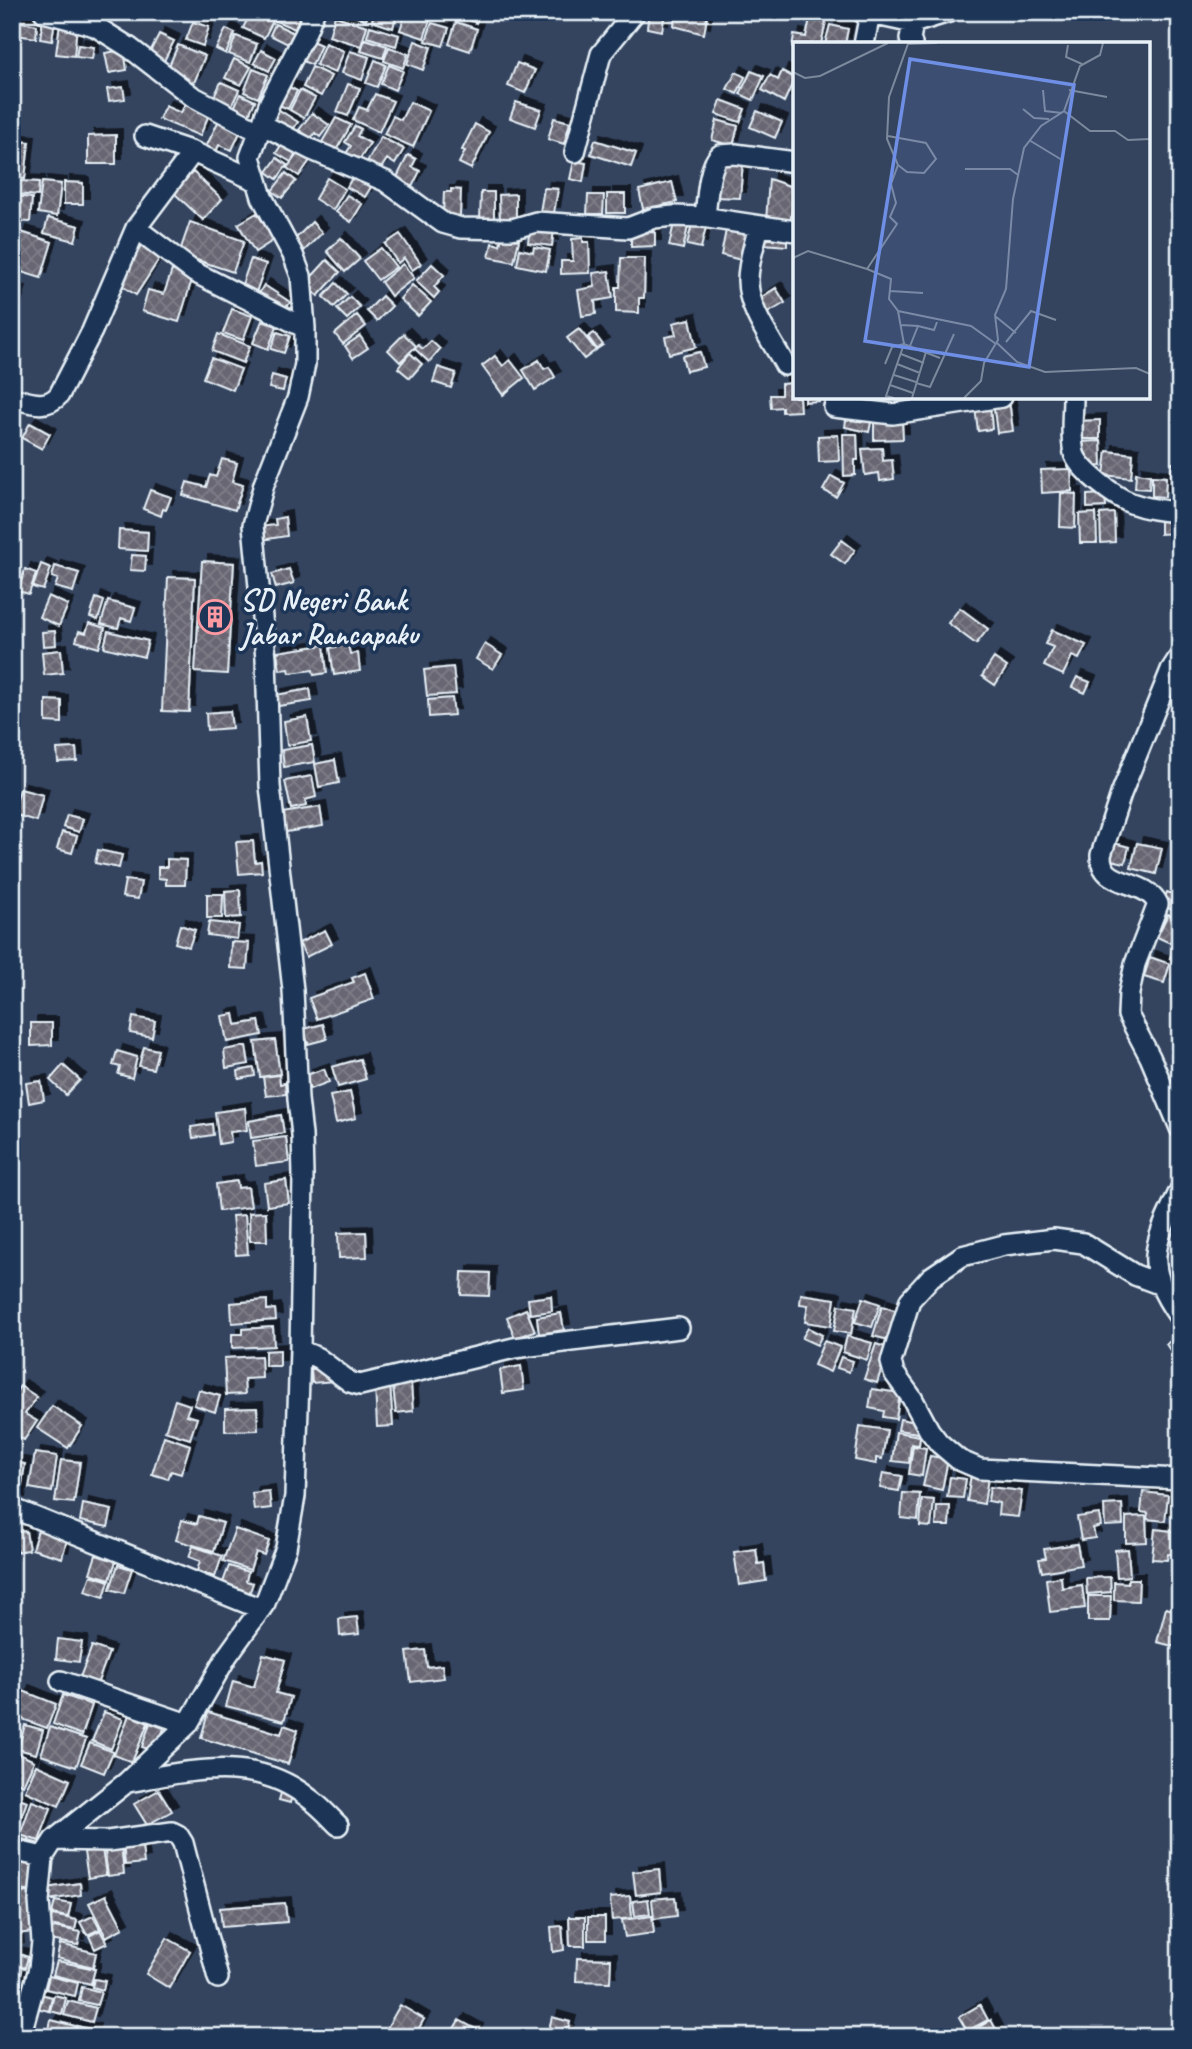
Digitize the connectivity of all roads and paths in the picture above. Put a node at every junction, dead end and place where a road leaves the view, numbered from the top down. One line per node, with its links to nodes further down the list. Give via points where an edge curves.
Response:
1 (44, 12): 9 (street, via 95,26 192,96)
2 (314, 12): 9 (street)
3 (635, 12): 12 (street, via 601,54)
4 (949, 12): 6 (street)
5 (866, 13): 6 (street); 7 (street)
6 (914, 18): 8 (street)
7 (864, 42)
8 (911, 42)
9 (260, 128): 14 (street, via 250,157); 15 (street, via 385,181 443,223 461,228 512,229 536,222 628,228 664,217)
10 (145, 136): 11 (street)
11 (193, 152): 14 (street); 17 (street)
12 (575, 152)
13 (793, 162): 15 (street, via 719,155 709,182)
14 (257, 181): 19 (street, via 301,276)
15 (705, 217): 16 (street)
16 (759, 226): 18 (street); 20 (street, via 750,264 750,297)
17 (136, 229): 19 (street, via 194,272); 21 (street, via 59,395 44,404)
18 (793, 231)
19 (305, 328): 32 (street, via 305,364 298,397 253,525 266,658 270,786 293,990 302,1135)
20 (785, 365)
21 (12, 398)
22 (989, 399): 24 (street, via 893,414)
23 (1073, 399): 25 (street, via 1074,455 1083,467 1129,502)
24 (834, 407)
25 (1180, 512)
26 (1180, 656): 27 (street, via 1121,794 1101,855 1108,874 1146,889 1158,904 1135,964 1128,1015)
27 (1180, 1128)
28 (1180, 1190): 29 (street, via 1158,1240)
29 (1159, 1284): 30 (street); 33 (street, via 1083,1243 1054,1239 962,1256 931,1277 910,1300 891,1363 897,1381 939,1443 959,1460 980,1469)
30 (1180, 1318)
31 (679, 1328): 32 (street, via 514,1348 360,1385)
32 (300, 1350): 35 (street, via 293,1509 286,1548)
33 (1180, 1479)
34 (12, 1508): 35 (street)
35 (261, 1609): 37 (street, via 227,1656)
36 (61, 1681): 37 (street)
37 (188, 1724): 38 (street)
38 (127, 1782): 39 (street, via 203,1769 251,1770 290,1785); 40 (street)
39 (338, 1825)
40 (54, 1840): 42 (street); 43 (street, via 178,1835)
41 (12, 1850): 42 (street)
42 (44, 1857): 44 (street, via 39,1968)
43 (218, 1978)
44 (20, 2007): 45 (street)
45 (20, 2037)

